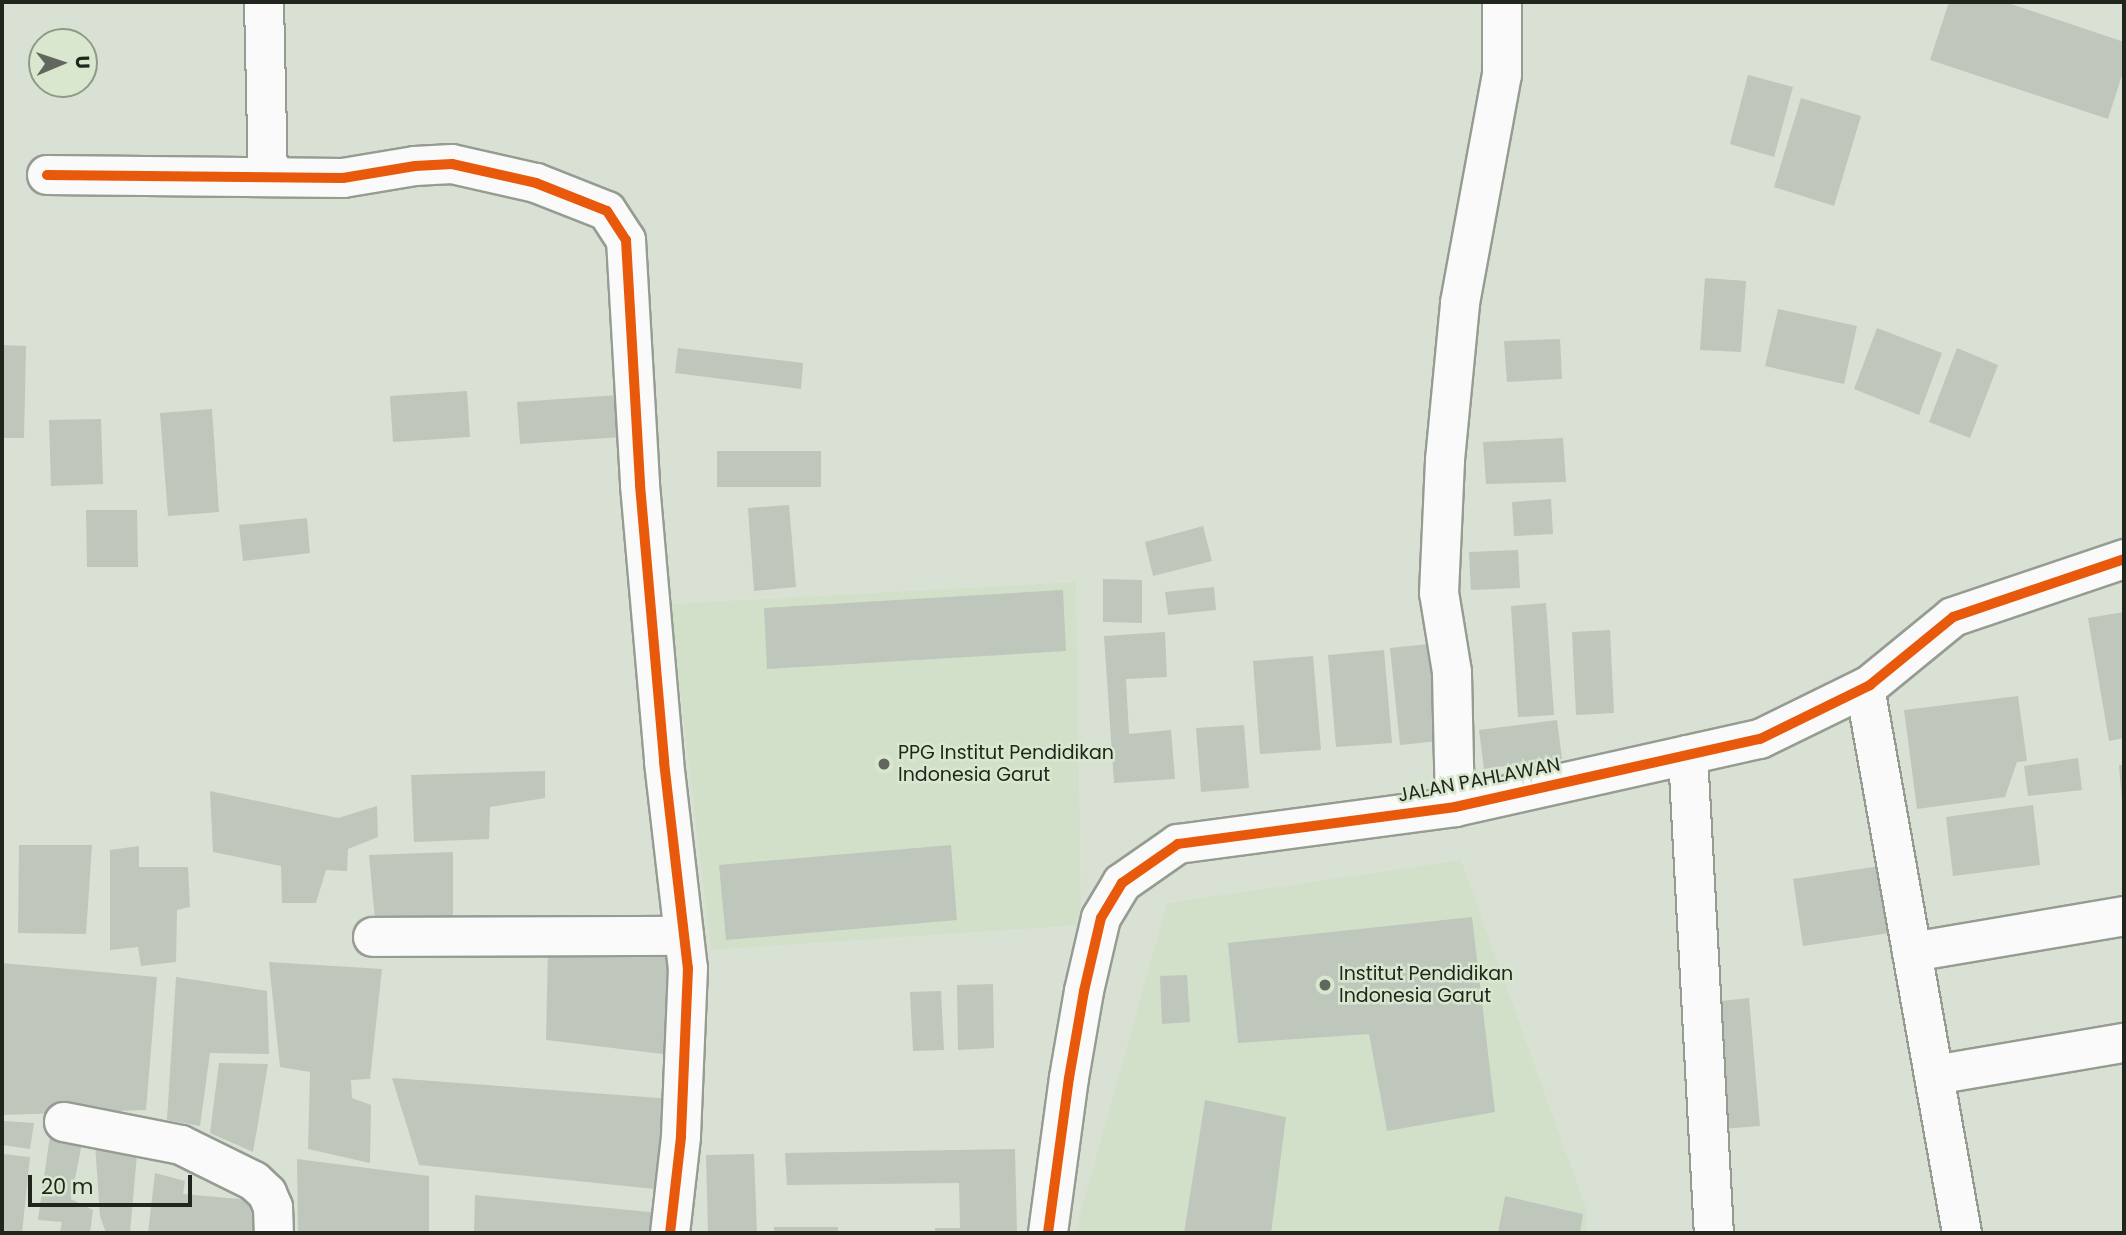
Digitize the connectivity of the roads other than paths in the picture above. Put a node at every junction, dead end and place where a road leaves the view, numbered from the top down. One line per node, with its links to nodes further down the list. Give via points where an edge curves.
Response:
1 (264, 2): 4 (street)
2 (1502, 2): 8 (street, via 1502,75 1460,303 1445,460 1439,593 1452,672)
3 (47, 175): 4 (street)
4 (268, 177): 10 (street, via 343,178 452,164 536,183 607,211 626,240 640,485)
5 (2124, 559): 6 (street, JALAN PAHLAWAN, via 1953,617)
6 (1865, 688): 7 (street, JALAN PAHLAWAN, via 1760,739); 12 (street)
7 (1688, 755): 8 (street, JALAN PAHLAWAN); 19 (street)
8 (1455, 807): 18 (street, JALAN PAHLAWAN, via 1178,844 1122,883 1101,918 1084,991)
9 (2124, 916): 12 (street)
10 (684, 936): 11 (street); 17 (street, via 688,968 681,1137)
11 (373, 937)
12 (1912, 952): 14 (street)
13 (2124, 1043): 14 (street)
14 (1934, 1074): 20 (street)
15 (64, 1122): 16 (street, via 181,1145 254,1181 274,1207)
16 (274, 1233)
17 (670, 1233)
18 (1048, 1233)
19 (1713, 1233)
20 (1962, 1233)

